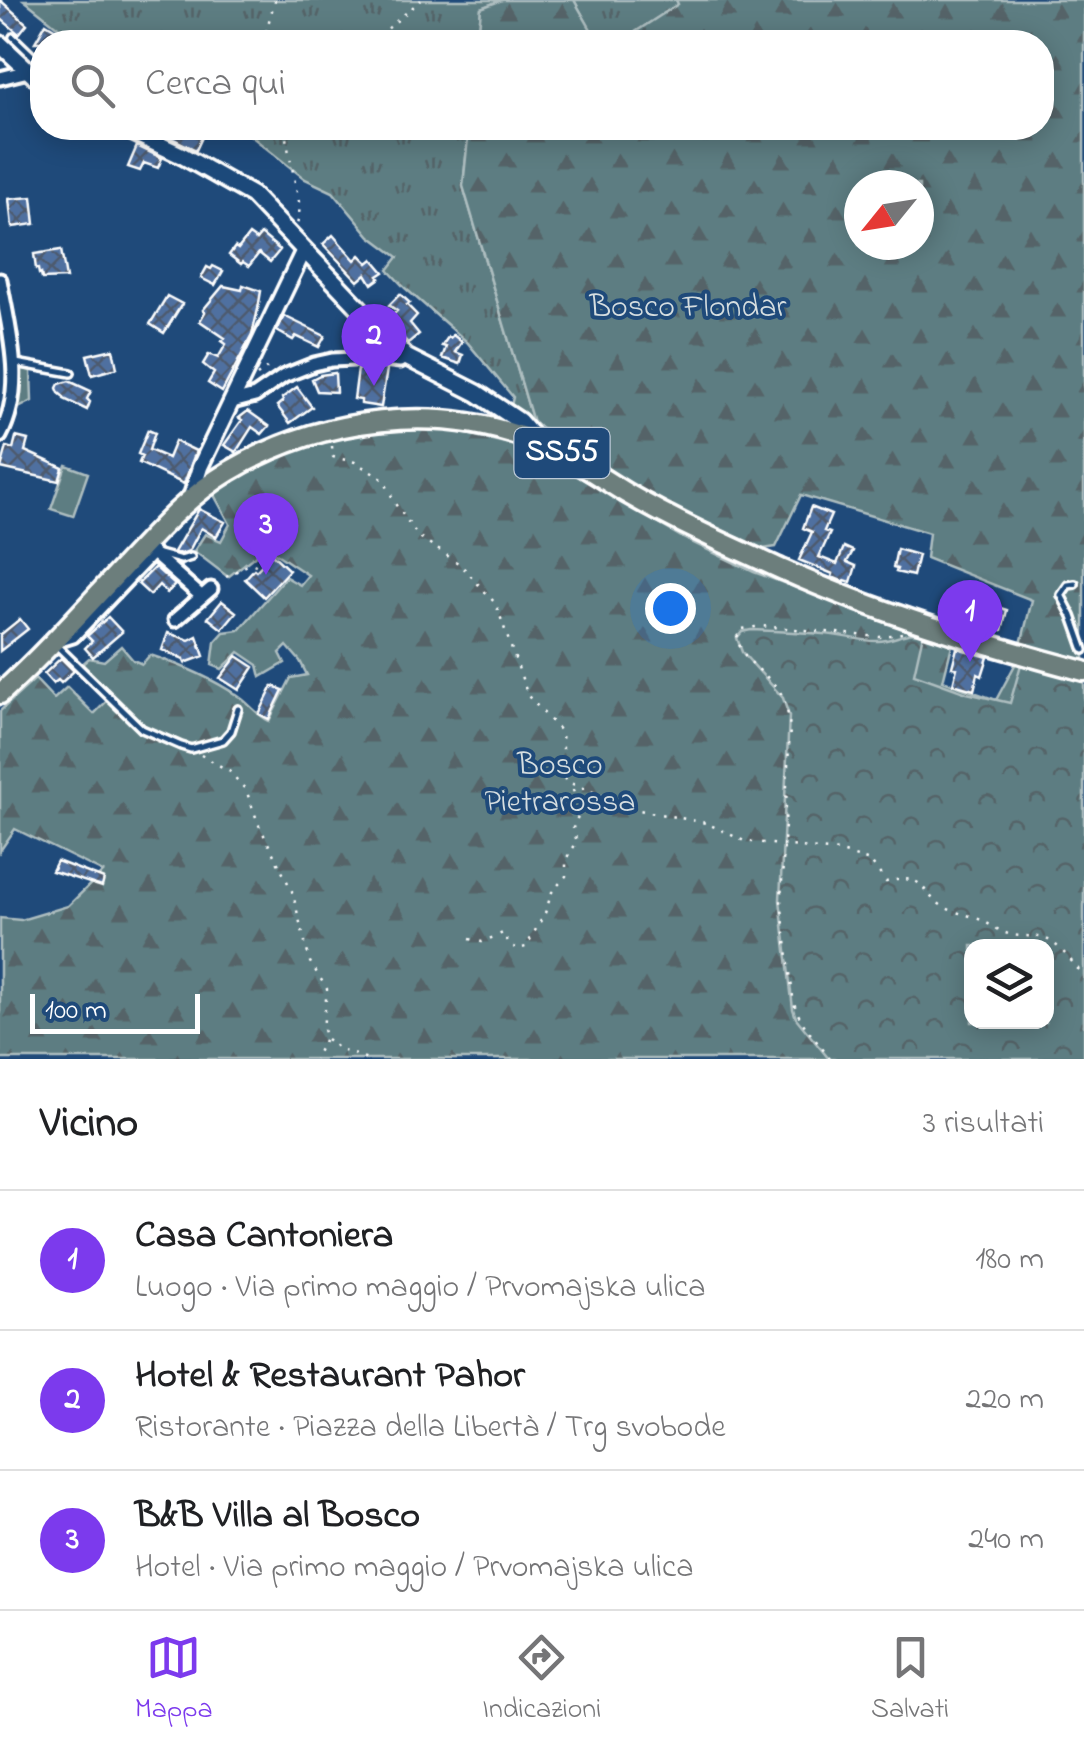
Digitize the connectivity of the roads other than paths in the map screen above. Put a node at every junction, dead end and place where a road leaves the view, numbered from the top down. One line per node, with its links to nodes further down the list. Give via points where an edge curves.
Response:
1 (6, 41): 2 (main road)
2 (30, 63)
3 (30, 69): 4 (street)
4 (0, 78)
5 (148, 140): 6 (main road, via 240,186)
6 (304, 250): 8 (main road); 11 (street)
7 (0, 280): 9 (street)
8 (406, 357): 11 (street, via 314,364); 13 (main road, via 477,393)
9 (13, 362): 10 (lane); 12 (street, via 11,405)
10 (71, 373)
11 (232, 402): 14 (street)
12 (0, 436)
13 (537, 442): 14 (main road, SS55, via 444,421 332,429 264,454); 21 (main road, SS55, via 716,540 804,579 916,622)
14 (191, 497): 15 (main road, SS55)
15 (148, 550): 16 (lane, via 181,560); 18 (street, via 207,593); 19 (main road, SS55)
16 (191, 556)
17 (1075, 584): 20 (lane, via 1061,595)
18 (175, 620)
19 (53, 642): 22 (main road, SS55); 23 (lane, via 142,730 191,749 224,740)
20 (1084, 650)
21 (1084, 672)
22 (0, 694)
23 (238, 709)

